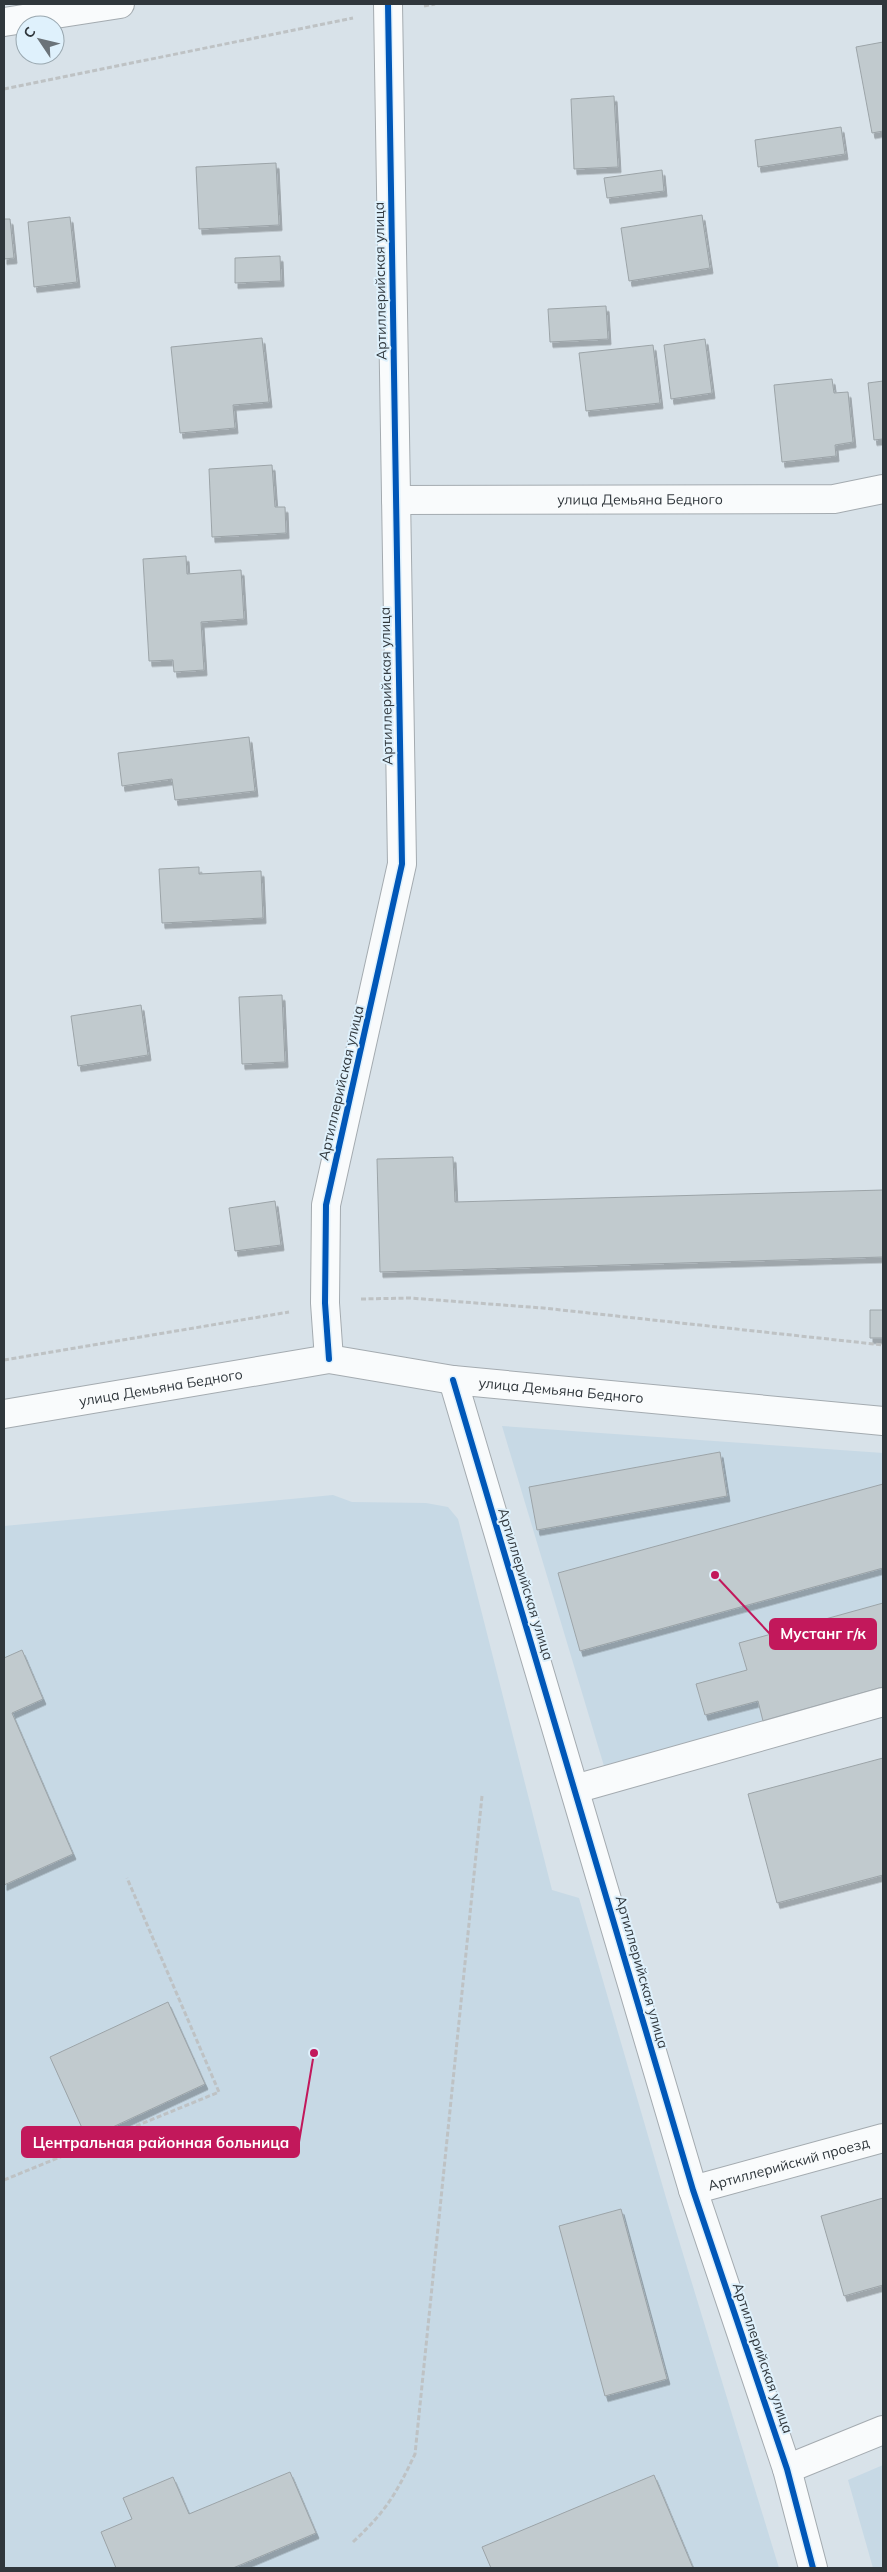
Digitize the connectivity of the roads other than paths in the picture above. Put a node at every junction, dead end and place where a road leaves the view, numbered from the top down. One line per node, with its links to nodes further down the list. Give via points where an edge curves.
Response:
1 (120, 4): 3 (street)
2 (388, 8): 5 (street, Артиллерийская улица)
3 (4, 22)
4 (883, 489): 5 (street, улица Демьяна Бедного, via 834,499)
5 (396, 500): 6 (street, Артиллерийская улица, via 402,864 326,1205 325,1303)
6 (329, 1359): 7 (street, улица Демьяна Бедного); 8 (street, улица Демьяна Бедного)
7 (453, 1380): 9 (street, улица Демьяна Бедного); 11 (street, Артиллерийская улица)
8 (4, 1414)
9 (883, 1421)
10 (883, 1702): 11 (street)
11 (575, 1789): 13 (street, Артиллерийская улица)
12 (883, 2138): 13 (street, Артиллерийский проезд)
13 (693, 2190): 15 (street, Артиллерийская улица)
14 (883, 2430): 15 (street)
15 (787, 2469): 16 (street, Артиллерийская улица)
16 (813, 2568)

